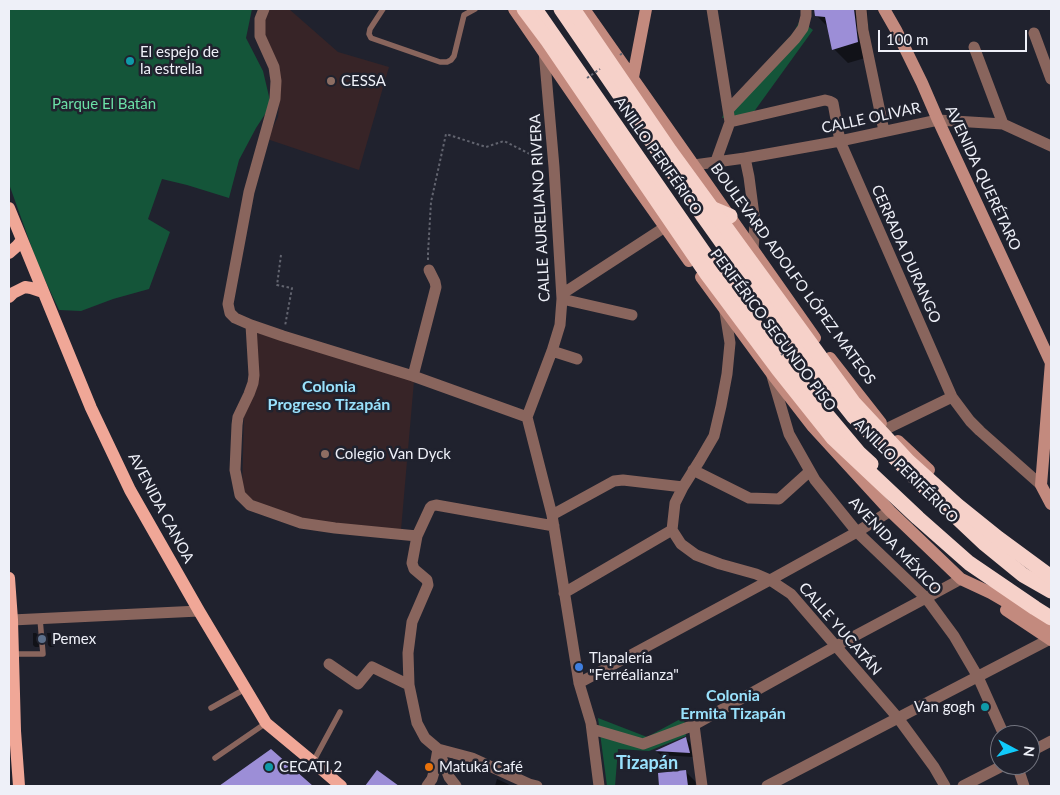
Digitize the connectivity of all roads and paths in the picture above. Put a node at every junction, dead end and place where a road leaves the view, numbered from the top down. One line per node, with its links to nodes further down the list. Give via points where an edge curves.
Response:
1 (264, 9): 49 (street, via 260,36 274,67 275,99 250,192 228,304 235,318)
2 (383, 9): 3 (lane, via 370,29 371,38 440,62 447,62 454,56 464,15)
3 (475, 9)
4 (514, 9): 17 (main road)
5 (524, 9): 81 (highway, PERIFÉRICO SEGUNDO PISO, bridge, via 707,274 833,438 969,563)
6 (536, 9): 80 (highway, ANILLO PERIFÉRICO, via 780,359 859,453 933,526 1007,587)
7 (561, 9): 35 (highway, ANILLO PERIFÉRICO)
8 (572, 9): 72 (highway, PERIFÉRICO SEGUNDO PISO, bridge, via 670,151 853,402 908,461 957,505)
9 (584, 9): 21 (main road, BOULEVARD ADOLFO LÓPEZ MATEOS)
10 (646, 9): 21 (main road)
11 (712, 9): 24 (street)
12 (806, 9): 24 (street, via 803,28 795,40)
13 (861, 9): 28 (street)
14 (884, 9): 25 (main road, AVENIDA QUERÉTARO)
15 (1034, 33): 22 (street)
16 (974, 47): 27 (street)
17 (544, 51): 34 (street, CALLE AURELIANO RIVERA); 38 (main road)
18 (624, 52): 19 (path, bridge)
19 (617, 57)
20 (602, 67): 23 (path, bridge)
21 (633, 77): 33 (main road, BOULEVARD ADOLFO LÓPEZ MATEOS)
22 (1051, 79)
23 (581, 82)
24 (728, 110): 26 (street)
25 (938, 120): 27 (street, CALLE OLIVAR); 28 (street, CALLE OLIVAR); 55 (main road, AVENIDA QUERÉTARO)
26 (730, 122): 29 (street, CERRADA DURANGO, via 825,100 833,103); 32 (street)
27 (1003, 124): 30 (street, CALLE OLIVAR)
28 (884, 131): 29 (street, CALLE OLIVAR)
29 (840, 141): 31 (street, CALLE OLIVAR); 58 (street, CERRADA DURANGO)
30 (1051, 146)
31 (745, 158): 32 (street, CALLE OLIVAR); 40 (street, via 755,223)
32 (716, 161): 33 (street, CALLE OLIVAR)
33 (694, 164): 37 (main road, BOULEVARD ADOLFO LÓPEZ MATEOS)
34 (554, 167): 43 (path, via 504,141 486,147 446,134 431,202); 45 (street, CALLE AURELIANO RIVERA)
35 (691, 199): 37 (highway); 76 (highway, ANILLO PERIFÉRICO, via 772,313 854,417 985,544 1023,575)
36 (9, 208): 39 (main road, AVENIDA CANOA)
37 (730, 216): 40 (main road, BOULEVARD ADOLFO LÓPEZ MATEOS)
38 (665, 227): 45 (street); 47 (main road)
39 (22, 240): 41 (main road); 44 (main road, AVENIDA CANOA)
40 (753, 249): 60 (main road, BOULEVARD ADOLFO LÓPEZ MATEOS, via 826,353)
41 (9, 253)
42 (281, 255): 50 (path, via 276,285 292,288)
43 (429, 270): 57 (street, via 436,287)
44 (43, 292): 46 (main road, via 24,287); 79 (main road, AVENIDA CANOA, via 91,408 130,490)
45 (562, 296): 48 (street); 52 (street, CALLE AURELIANO RIVERA, via 560,325)
46 (9, 297)
47 (725, 312): 56 (main road); 61 (street, via 730,342 722,406 714,436)
48 (632, 315)
49 (251, 325): 50 (street); 70 (street, via 253,383 237,425 235,470 240,495 250,505 301,523)
50 (283, 336): 57 (street)
51 (800, 340): 54 (path, bridge)
52 (552, 352): 53 (street); 59 (street, CALLE AURELIANO RIVERA)
53 (577, 359)
54 (776, 360)
55 (1051, 362): 63 (main road)
56 (772, 374): 62 (street, AVENIDA MÉXICO, via 789,434); 66 (main road, via 813,427)
57 (412, 376): 59 (street)
58 (952, 397): 60 (street); 63 (street, CERRADA DURANGO, via 970,422)
59 (527, 417): 67 (street)
60 (886, 429): 71 (main road, BOULEVARD ADOLFO LÓPEZ MATEOS, via 991,526)
61 (693, 470): 62 (street, via 749,498 779,499); 64 (street)
62 (810, 470): 69 (street, AVENIDA MÉXICO)
63 (1041, 486): 65 (main road)
64 (683, 487): 67 (street, via 614,481); 68 (street, via 675,503)
65 (1051, 504)
66 (890, 511): 69 (street); 74 (main road)
67 (553, 520): 70 (street, via 436,505 430,508); 77 (street)
68 (672, 530): 75 (street, CALLE YUCATÁN, via 681,544 696,555); 77 (street)
69 (857, 532): 75 (street); 78 (street, AVENIDA MÉXICO)
70 (417, 536): 90 (street, via 412,562 428,585 412,622 408,653)
71 (1051, 569)
72 (1051, 577)
73 (9, 578): 83 (main road)
74 (961, 578): 78 (street); 84 (main road, via 1030,627)
75 (770, 580): 85 (street, CALLE YUCATÁN, via 791,594); 89 (street)
76 (1051, 591)
77 (564, 593): 89 (street)
78 (926, 598): 85 (street); 88 (street, AVENIDA MÉXICO)
79 (199, 611): 82 (street); 91 (main road, AVENIDA CANOA)
80 (1051, 613)
81 (1051, 618)
82 (40, 619): 83 (street); 86 (lane, via 43,654)
83 (12, 620): 86 (main road)
84 (1051, 636): 88 (street)
85 (836, 646): 94 (street, CALLE YUCATÁN); 96 (street)
86 (13, 654): 99 (main road)
87 (329, 664): 90 (street, via 358,684 372,667)
88 (978, 677): 94 (street); 97 (street, AVENIDA MÉXICO)
89 (579, 683): 98 (street)
90 (409, 685): 100 (street, via 417,723 425,738)
91 (244, 689): 92 (lane); 95 (main road, AVENIDA CANOA)
92 (210, 708)
93 (340, 712): 102 (lane)
94 (898, 718): 112 (street); 113 (street, CALLE YUCATÁN)
95 (266, 723): 101 (lane); 102 (main road, AVENIDA CANOA)
96 (694, 725): 98 (street, via 643,744); 111 (street)
97 (1000, 725)
98 (592, 729): 110 (street)
99 (12, 733): 105 (main road)
100 (438, 749): 107 (street, via 434,772); 108 (street); 109 (street, via 472,758)
101 (215, 758)
102 (313, 762): 106 (main road, AVENIDA CANOA)
103 (990, 772): 114 (street)
104 (9, 781): 105 (main road)
105 (18, 786)
106 (341, 786)
107 (427, 786)
108 (456, 786)
109 (537, 786)
110 (599, 786)
111 (702, 786)
112 (767, 786)
113 (945, 786)
114 (963, 786)

